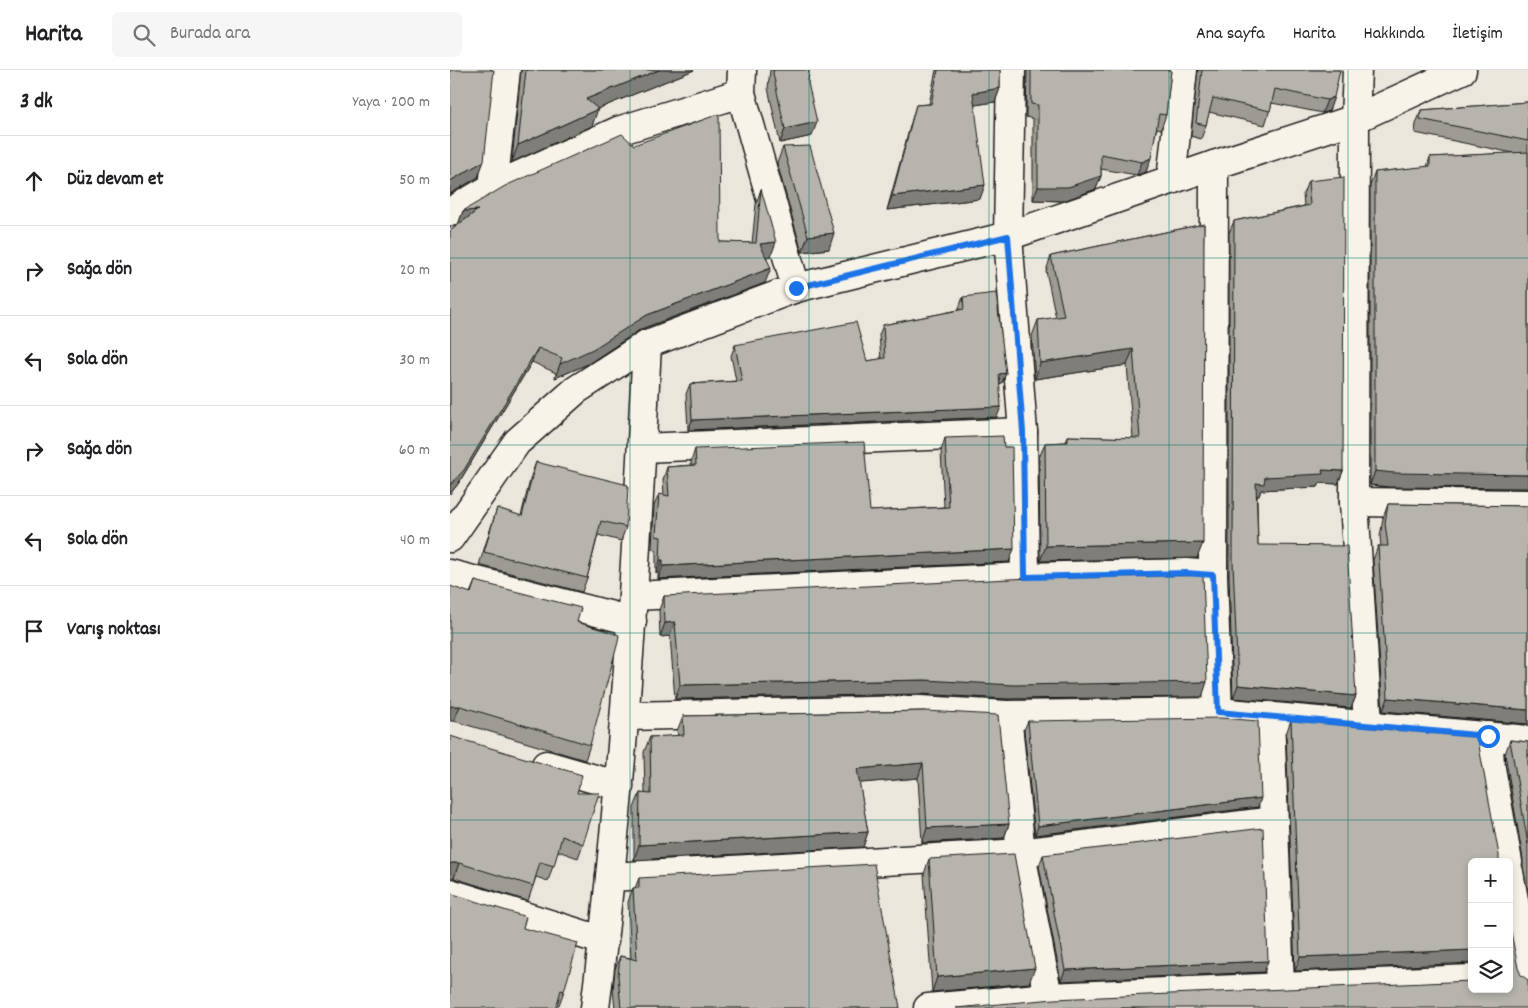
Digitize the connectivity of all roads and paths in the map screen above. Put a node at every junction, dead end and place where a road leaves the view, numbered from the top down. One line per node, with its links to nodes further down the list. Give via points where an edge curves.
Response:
1 (506, 70): 10 (street)
2 (1011, 70): 12 (street)
3 (1183, 70): 9 (street)
4 (1357, 70): 7 (street)
5 (1462, 70): 7 (street)
6 (741, 82): 10 (street, via 618,131); 13 (street)
7 (1355, 119): 8 (street); 17 (street)
8 (1214, 165): 9 (street); 21 (street)
9 (1171, 180): 12 (street)
10 (493, 187): 11 (street)
11 (450, 212)
12 (1008, 236): 13 (street); 15 (street)
13 (796, 288): 14 (street)
14 (647, 344): 16 (street); 19 (street, via 576,390 517,442)
15 (1023, 432): 16 (street); 22 (street)
16 (642, 448): 23 (street)
17 (1354, 502): 18 (street); 28 (street)
18 (1528, 504)
19 (453, 528)
20 (450, 574): 23 (street)
21 (1213, 575): 22 (street); 24 (street)
22 (1025, 577): 23 (street)
23 (633, 609): 26 (street)
24 (1218, 712): 25 (street); 27 (street)
25 (1007, 715): 26 (street, via 920,710); 34 (street)
26 (625, 716): 32 (street)
27 (1270, 716): 28 (street); 33 (street)
28 (1368, 724): 29 (street)
29 (1488, 736): 30 (street); 35 (street)
30 (1528, 740)
31 (525, 759): 32 (street)
32 (619, 786): 36 (street)
33 (1274, 821): 34 (street); 43 (street)
34 (1022, 853): 36 (street); 44 (street)
35 (1507, 858)
36 (610, 877): 39 (street)
37 (450, 893): 39 (street)
38 (1513, 894): 41 (street)
39 (604, 941): 45 (street)
40 (1513, 978): 41 (street)
41 (1528, 978)
42 (1468, 979): 43 (street)
43 (1280, 987): 44 (street)
44 (1048, 997): 46 (street)
45 (595, 1008)
46 (928, 1008)

